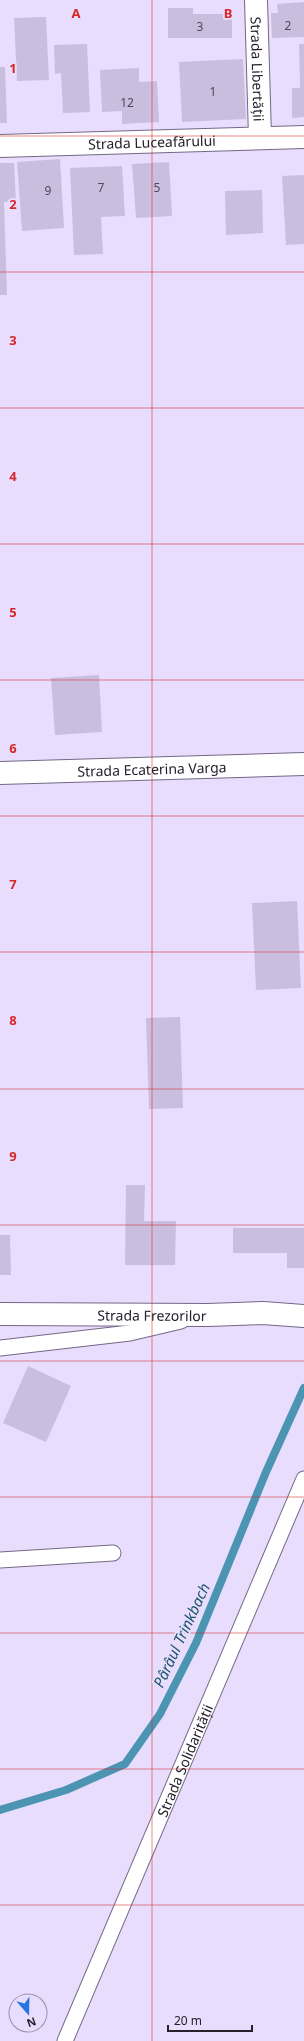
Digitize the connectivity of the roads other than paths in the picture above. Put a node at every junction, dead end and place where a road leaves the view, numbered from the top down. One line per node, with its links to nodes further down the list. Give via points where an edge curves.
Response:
1 (256, 0): 3 (street, Strada Libertății)
2 (304, 136): 3 (street, Strada Luceafărului)
3 (260, 137): 4 (street, Strada Luceafărului)
4 (0, 146)
5 (304, 764): 6 (street, Strada Ecaterina Varga)
6 (0, 773)
7 (0, 1314): 8 (street, Strada Frezorilor)
8 (208, 1315): 9 (street, Strada Frezorilor, via 263,1313); 10 (lane, via 130,1333)
9 (304, 1316)
10 (0, 1348)
11 (304, 1479): 14 (lane, Strada Solidarității)
12 (113, 1553): 13 (lane)
13 (0, 1560)
14 (65, 2041)

